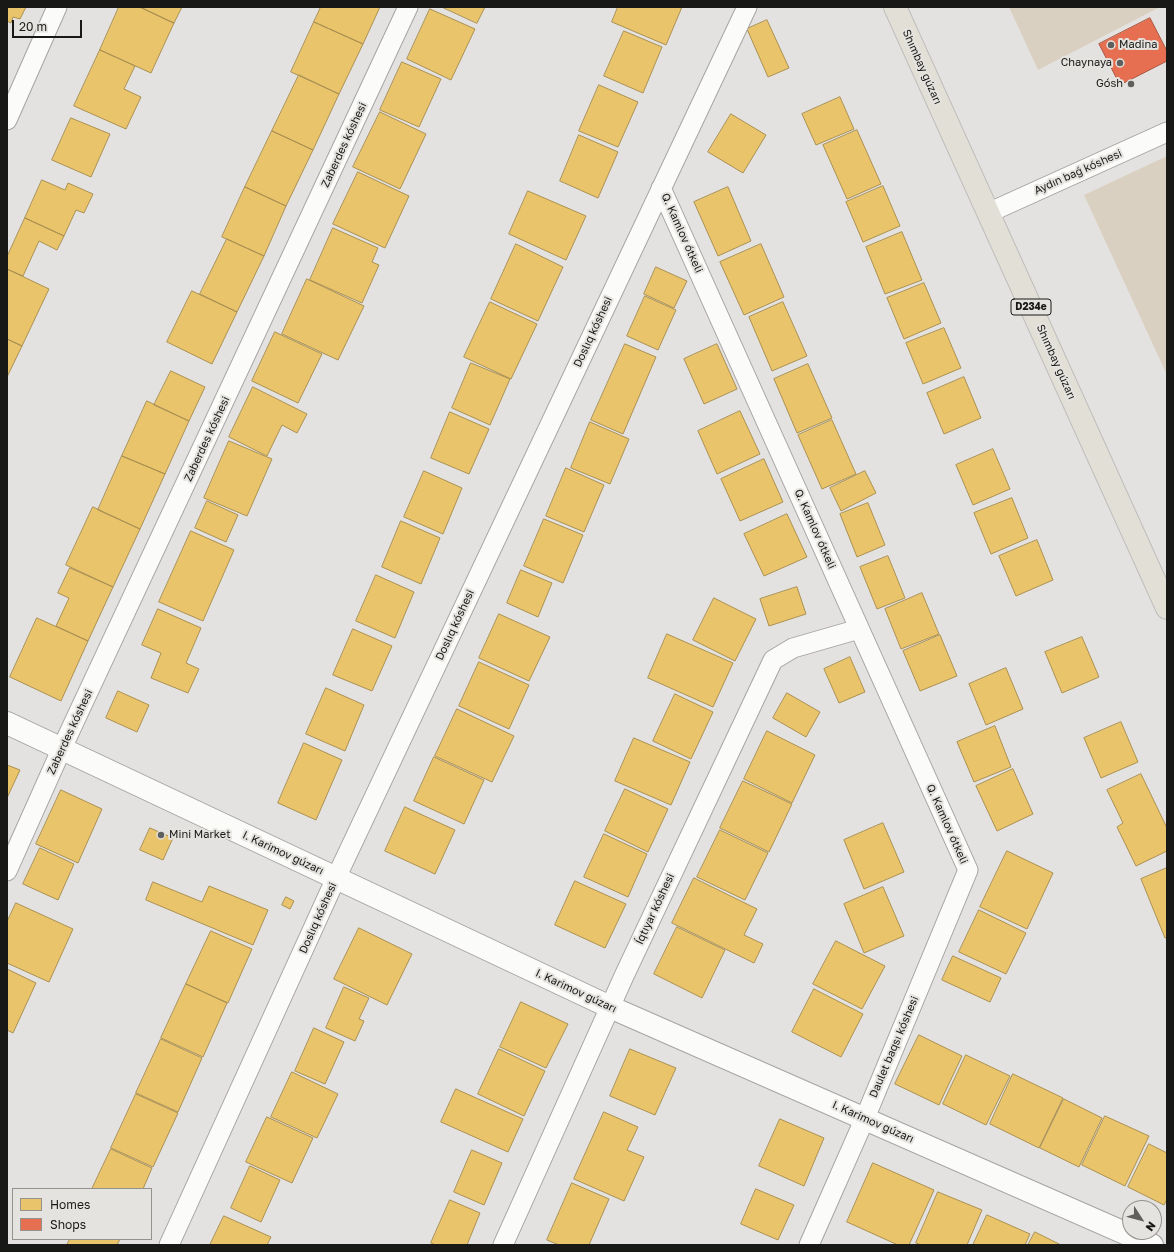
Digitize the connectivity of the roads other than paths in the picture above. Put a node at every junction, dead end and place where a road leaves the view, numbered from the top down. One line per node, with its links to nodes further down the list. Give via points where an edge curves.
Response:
1 (57, 7): 5 (street)
2 (408, 7): 12 (street, Zaberdes kóshesi)
3 (747, 7): 7 (street, Doslıq kóshesi)
4 (895, 7): 8 (main road, Shımbay gúzarı / D234e)
5 (7, 120)
6 (1167, 132): 8 (street, Aydın baǵ kóshesi)
7 (661, 188): 10 (street, Q. Kamlov ótkeli); 15 (street, Doslıq kóshesi)
8 (988, 213): 9 (main road, Shımbay gúzarı / D234e)
9 (1167, 608)
10 (860, 629): 13 (street, Q. Kamlov ótkeli); 16 (street, Íqtıyar kóshesi, via 793,648 773,660)
11 (7, 723): 12 (street, I. Karimov gúzarı)
12 (62, 748): 14 (street, Zaberdes kóshesi); 15 (street, I. Karimov gúzarı)
13 (968, 870): 17 (street, Daulet baqsı kóshesi)
14 (7, 871)
15 (336, 878): 16 (street, I. Karimov gúzarı); 18 (street, Doslıq kóshesi)
16 (610, 1007): 17 (street, I. Karimov gúzarı); 19 (street, Íqtıyar kóshesi)
17 (864, 1118): 20 (street, Daulet baqsı kóshesi); 21 (street, I. Karimov gúzarı)
18 (169, 1245)
19 (504, 1245)
20 (809, 1245)
21 (1152, 1245)

